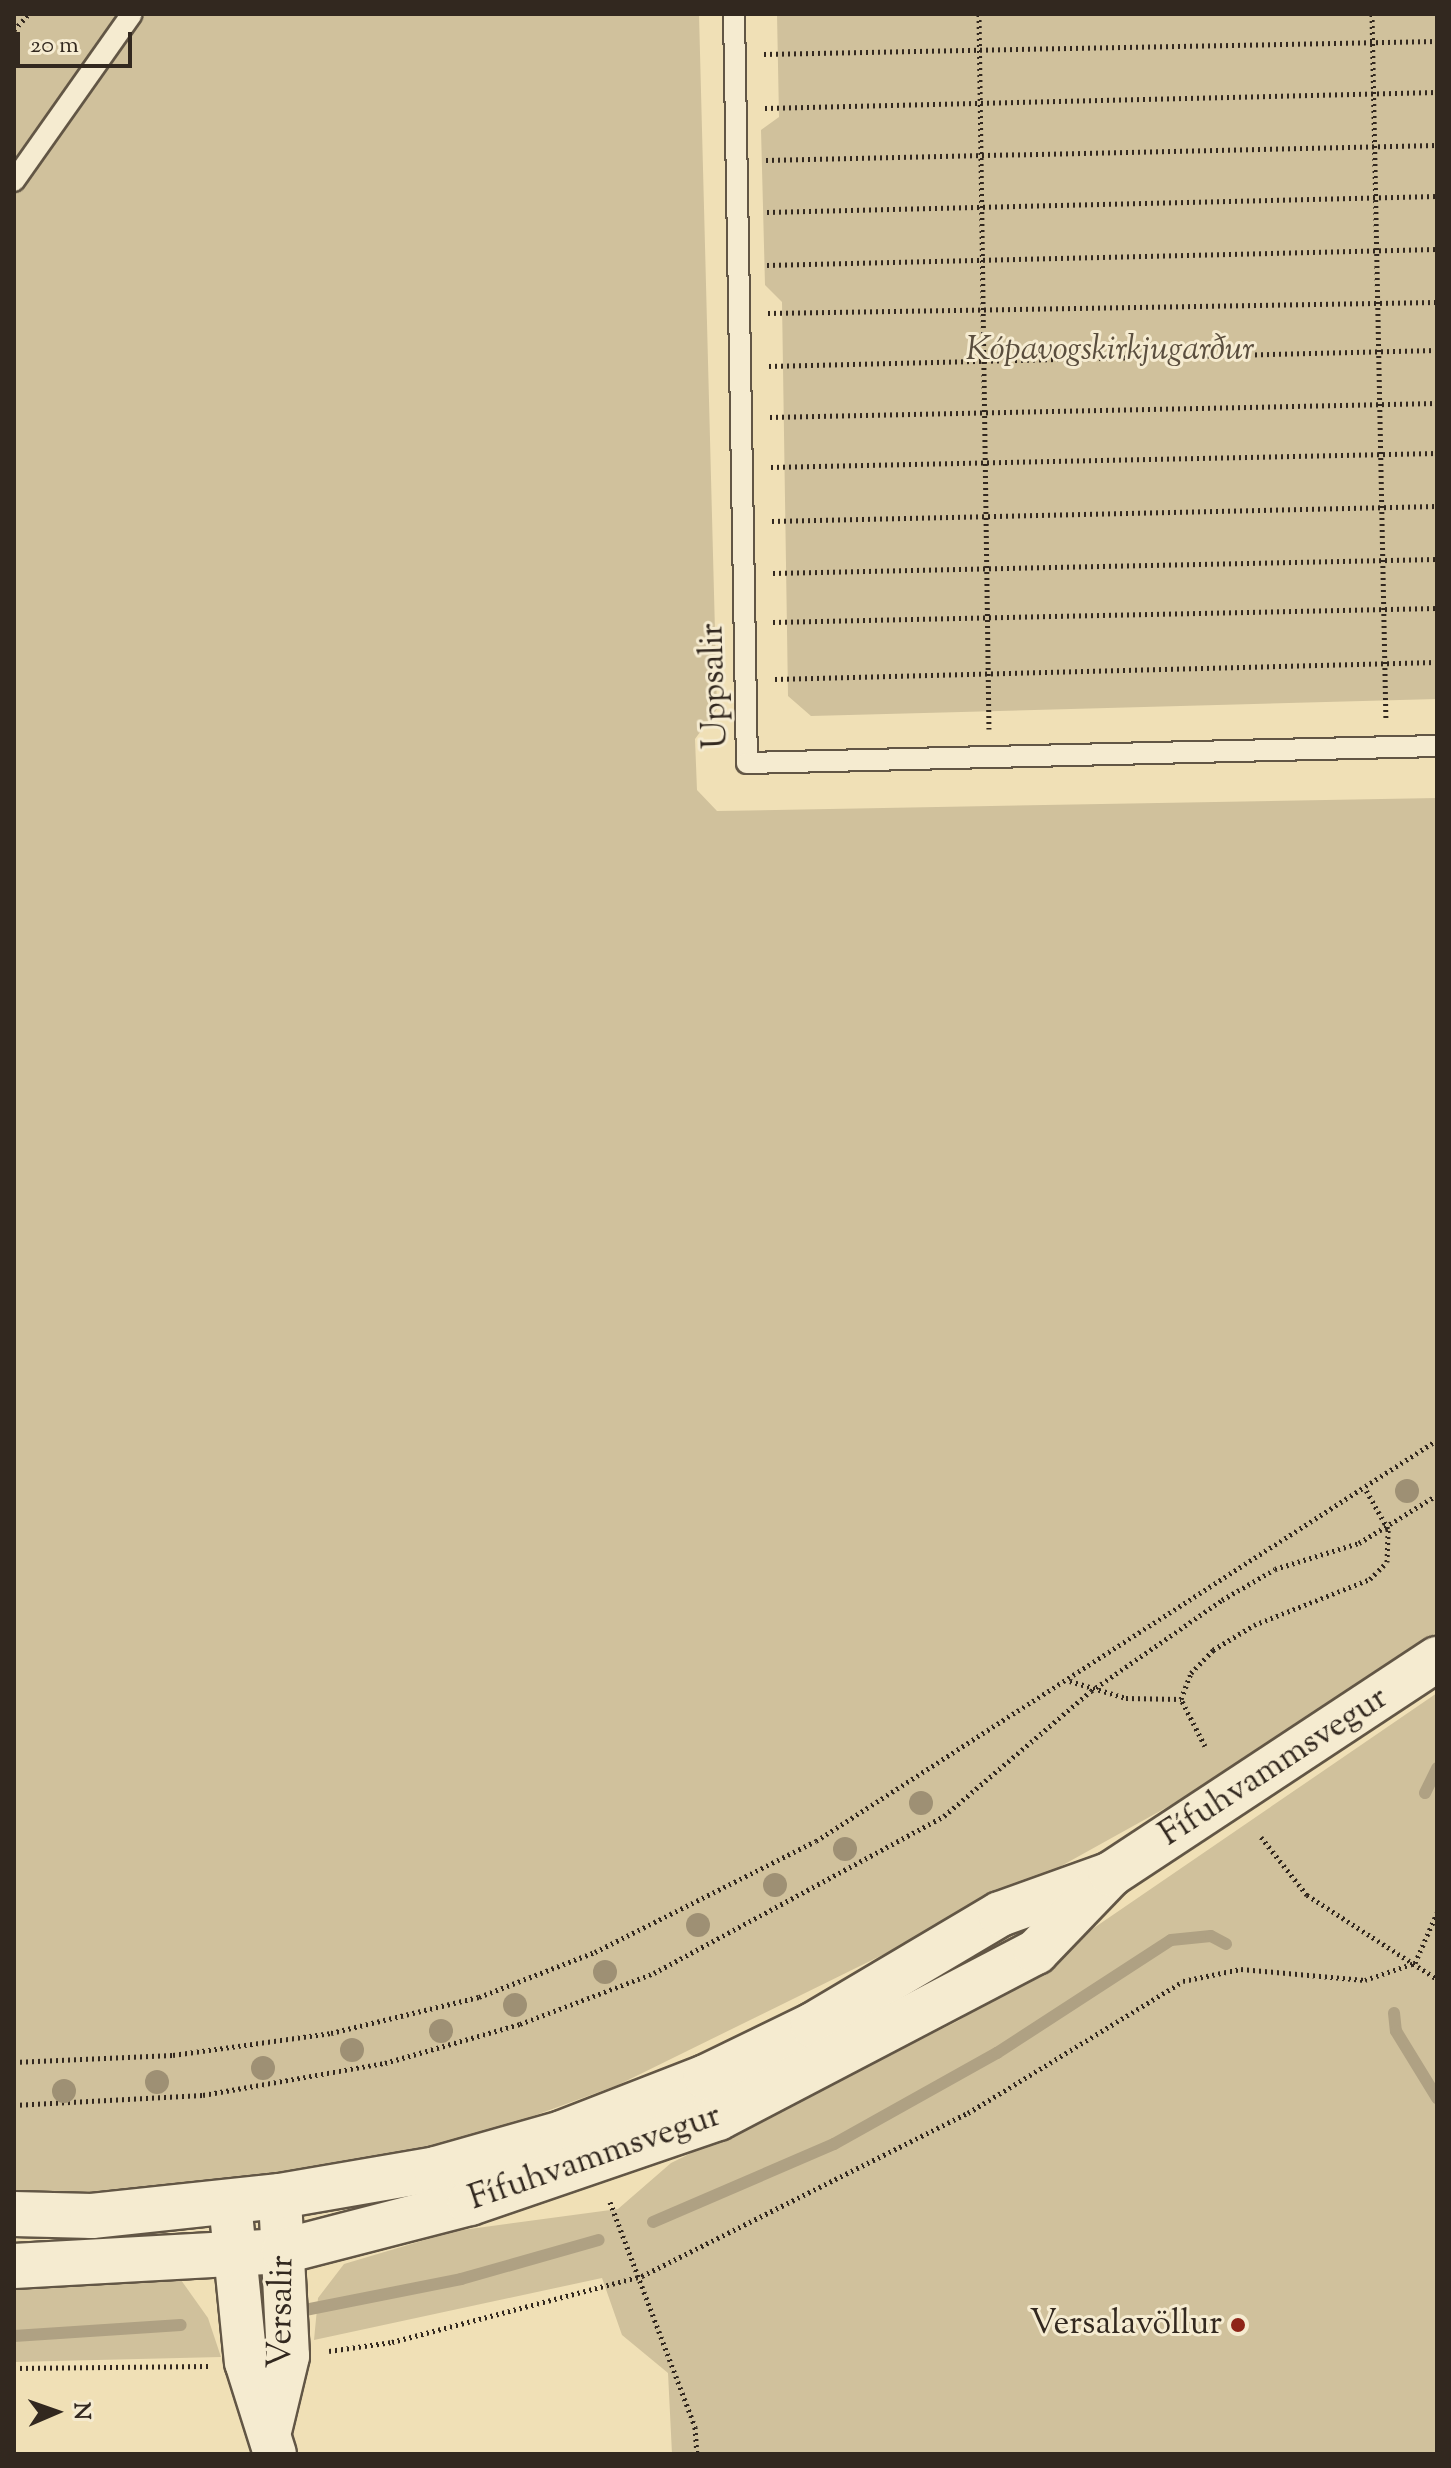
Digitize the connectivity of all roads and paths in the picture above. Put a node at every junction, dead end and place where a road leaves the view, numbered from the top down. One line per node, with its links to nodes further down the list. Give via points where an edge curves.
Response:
1 (29, 14): 6 (path)
2 (132, 14): 19 (lane)
3 (734, 14): 10 (lane, Uppsalir)
4 (979, 14): 9 (path)
5 (1372, 14): 8 (path)
6 (14, 30)
7 (1437, 41): 8 (path)
8 (1372, 42): 9 (path); 12 (path)
9 (980, 50): 10 (path); 13 (path)
10 (735, 54): 14 (lane, Uppsalir)
11 (1437, 92): 12 (path)
12 (1374, 94): 13 (path); 16 (path)
13 (980, 103): 14 (path); 17 (path)
14 (736, 109): 18 (lane, Uppsalir)
15 (1437, 145): 16 (path)
16 (1375, 147): 17 (path); 21 (path)
17 (981, 155): 18 (path); 22 (path)
18 (737, 160): 23 (lane, Uppsalir)
19 (14, 181)
20 (1437, 196): 21 (path)
21 (1376, 198): 22 (path); 25 (path)
22 (982, 207): 23 (path); 26 (path)
23 (738, 213): 27 (lane, Uppsalir)
24 (1437, 249): 25 (path)
25 (1376, 251): 26 (path); 29 (path)
26 (982, 260): 27 (path); 30 (path)
27 (738, 266): 31 (lane, Uppsalir)
28 (1437, 302): 29 (path)
29 (1378, 303): 30 (path); 33 (path)
30 (984, 309): 31 (path); 34 (path)
31 (739, 313): 35 (lane, Uppsalir)
32 (1437, 350): 33 (path)
33 (1379, 351): 34 (path); 37 (path)
34 (984, 361): 35 (path); 38 (path)
35 (740, 367): 39 (lane, Uppsalir)
36 (1437, 403): 37 (path)
37 (1380, 404): 38 (path); 41 (path)
38 (985, 413): 39 (path); 42 (path)
39 (741, 418): 43 (lane, Uppsalir)
40 (1437, 453): 41 (path)
41 (1381, 454): 42 (path); 45 (path)
42 (986, 462): 43 (path); 46 (path)
43 (742, 468): 47 (lane, Uppsalir)
44 (1437, 506): 45 (path)
45 (1381, 507): 46 (path); 49 (path)
46 (986, 516): 47 (path); 50 (path)
47 (743, 521): 51 (lane, Uppsalir)
48 (1437, 559): 49 (path)
49 (1383, 560): 50 (path); 53 (path)
50 (987, 569): 51 (path); 54 (path)
51 (744, 574): 55 (lane, Uppsalir)
52 (1437, 608): 53 (path)
53 (1384, 609): 54 (path); 57 (path)
54 (988, 618): 55 (path); 58 (path)
55 (744, 622): 59 (lane, Uppsalir)
56 (1437, 662): 57 (path)
57 (1385, 663): 58 (path); 61 (path)
58 (988, 673): 59 (path); 62 (path)
59 (746, 679): 62 (lane, Uppsalir, via 747,763)
60 (1437, 746): 61 (lane, Uppsalir)
61 (1387, 747): 62 (lane, Uppsalir)
62 (990, 757)
63 (1437, 1440): 64 (path)
64 (1366, 1490): 66 (path); 68 (path)
65 (1437, 1495): 66 (path)
66 (1388, 1529): 69 (path, via 1275,1569); 70 (path, via 1387,1562 1370,1579 1227,1642 1191,1673)
67 (1437, 1659): 73 (main road, Fífuhvammsvegur)
68 (1069, 1681): 69 (path); 77 (path, via 695,1908 479,1997 331,2033 173,2055)
69 (1091, 1691): 70 (path); 78 (path, via 944,1816 808,1896 640,1979 385,2063 203,2095)
70 (1181, 1699): 71 (path)
71 (1205, 1746)
72 (1261, 1837): 75 (path, via 1307,1895)
73 (1111, 1874): 79 (main road, Fífuhvammsvegur, via 1000,1914 813,2025 706,2077 562,2133 436,2169); 83 (main road, Fífuhvammsvegur, via 1036,1952 718,2118 470,2203)
74 (1437, 1913): 75 (path)
75 (1415, 1963): 76 (path); 86 (path, via 1365,1980 1241,1969 1183,1981 968,2113)
76 (1437, 1979)
77 (14, 2062)
78 (14, 2105)
79 (280, 2196): 81 (main road, Fífuhvammsvegur); 83 (street, Versalir)
80 (610, 2202): 86 (path)
81 (230, 2203): 82 (main road, Fífuhvammsvegur, via 92,2216); 84 (street, Versalir)
82 (14, 2214)
83 (284, 2251): 84 (main road, Fífuhvammsvegur); 90 (street, Versalir, via 288,2356)
84 (234, 2259): 85 (main road, Fífuhvammsvegur); 90 (street, Versalir, via 246,2362)
85 (14, 2266)
86 (642, 2276): 87 (path, via 392,2342); 91 (path, via 695,2427)
87 (319, 2352)
88 (209, 2366): 89 (path)
89 (14, 2368)
90 (273, 2440)
91 (697, 2454)

